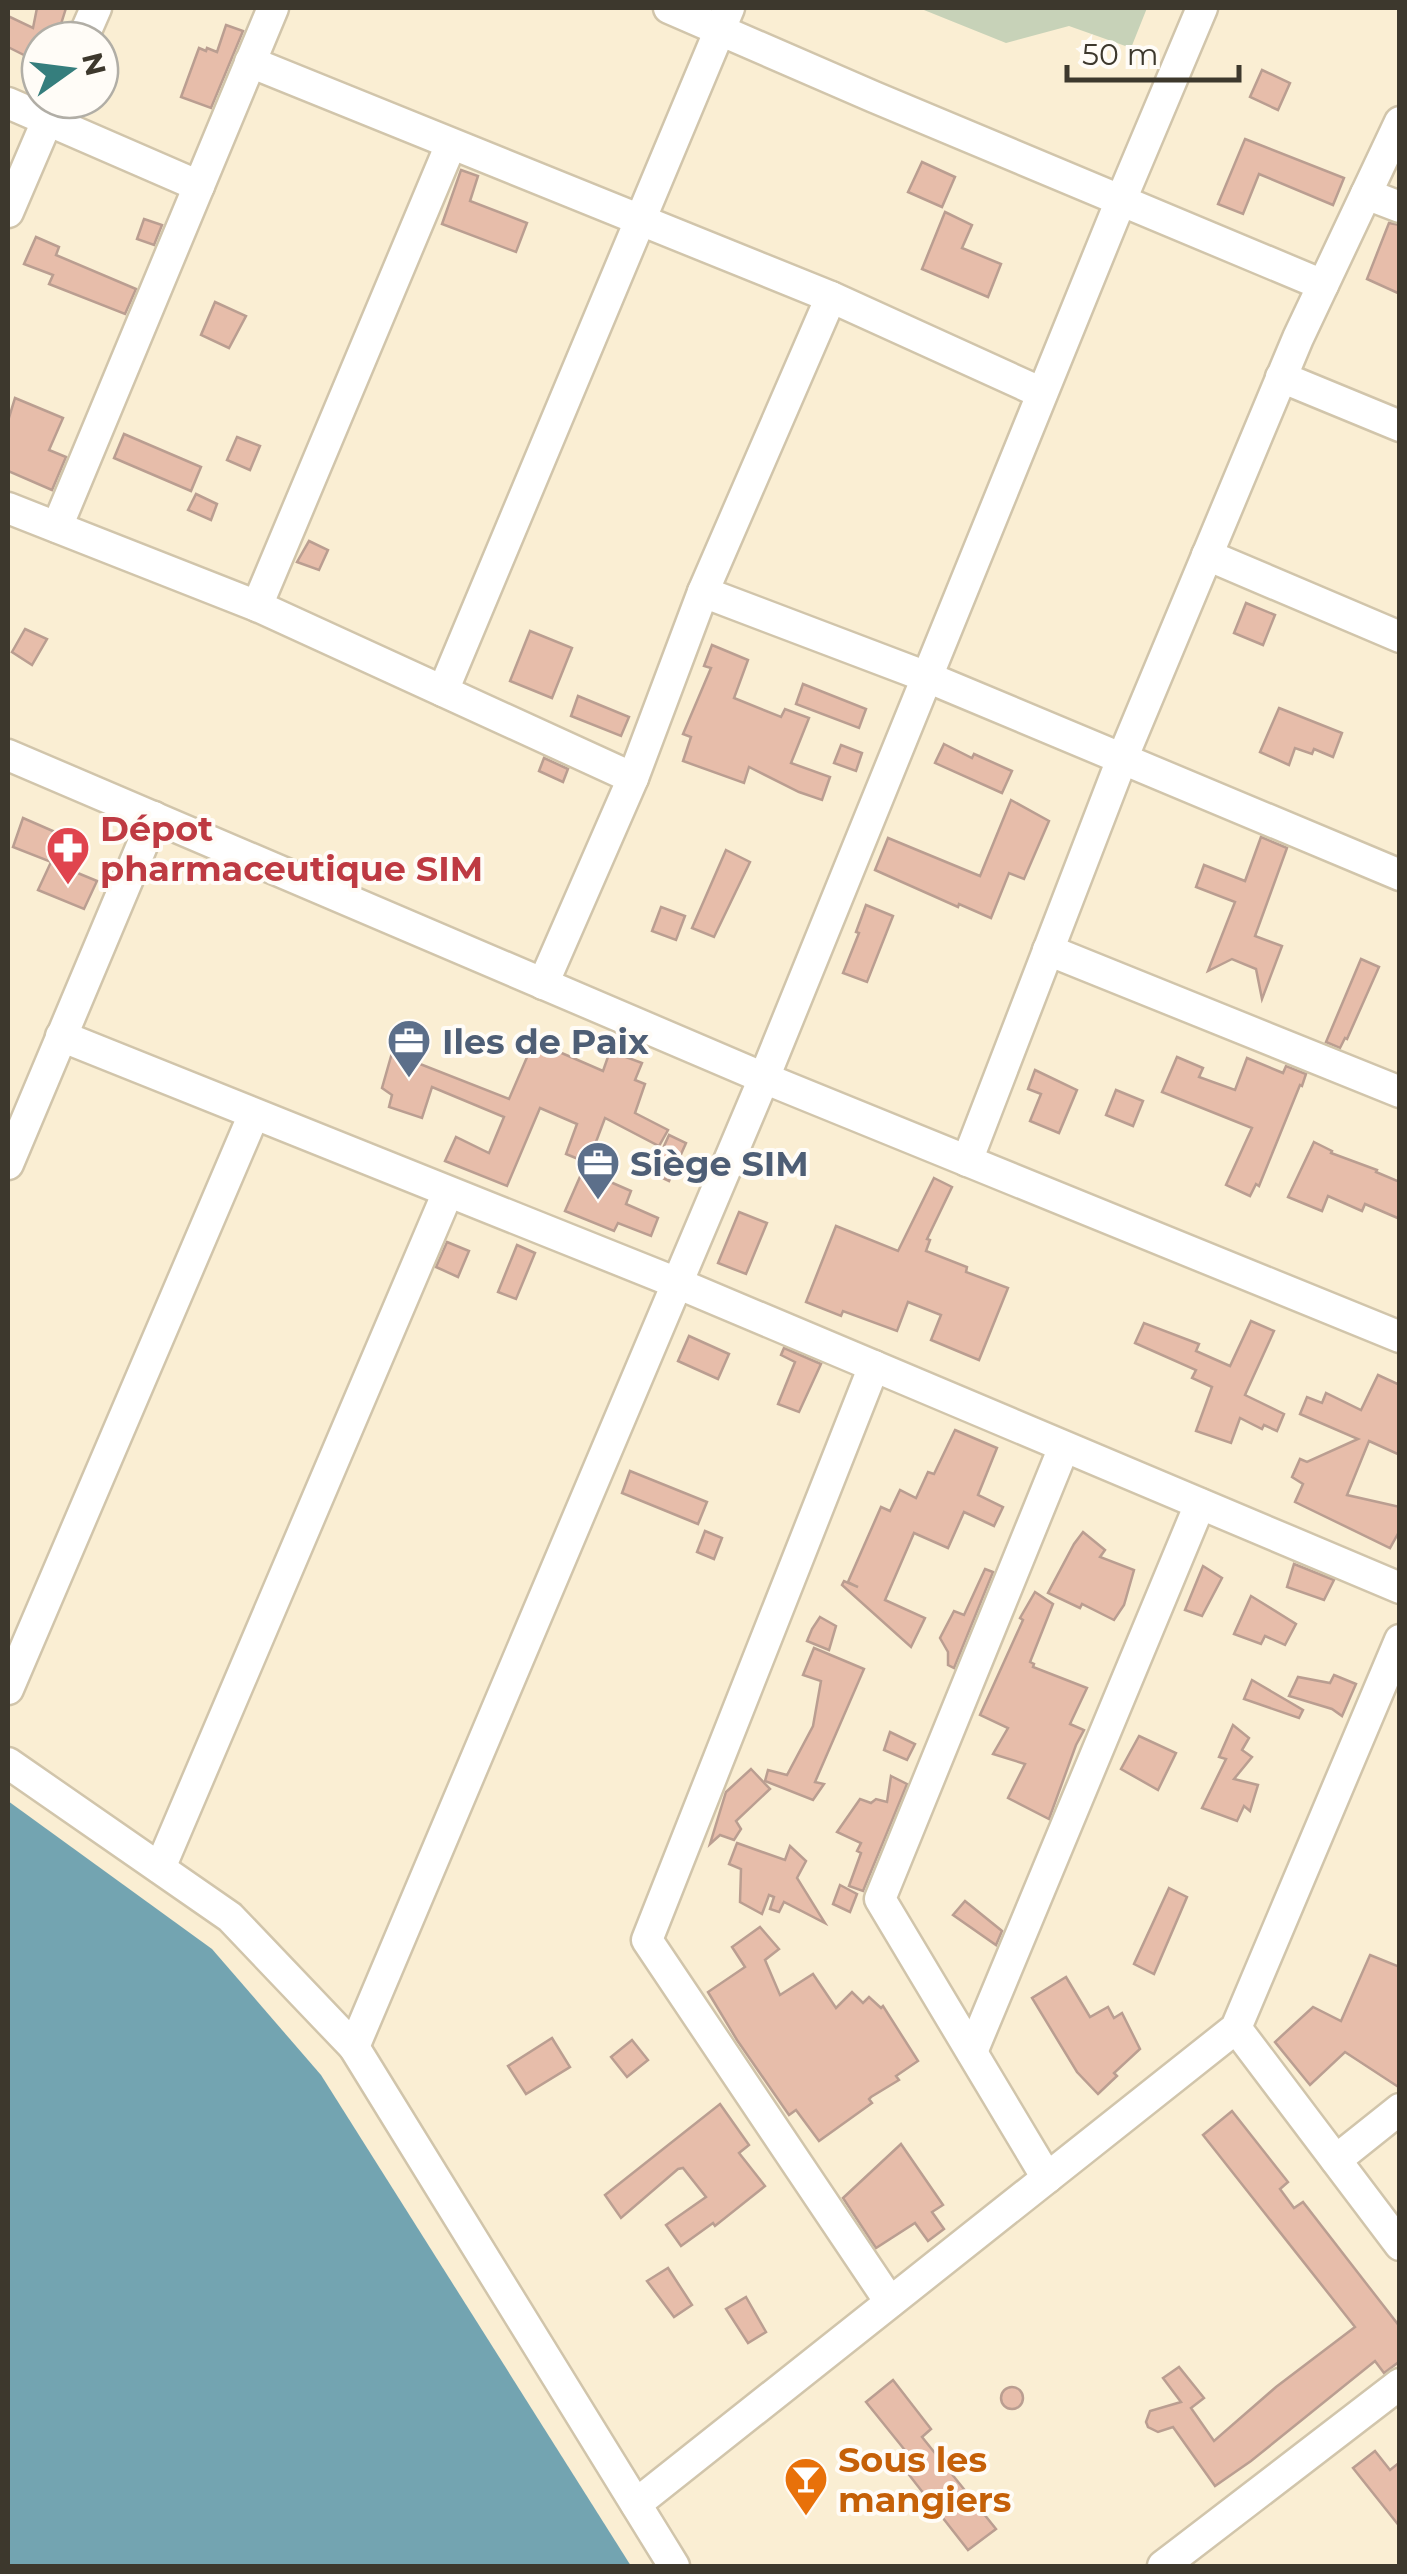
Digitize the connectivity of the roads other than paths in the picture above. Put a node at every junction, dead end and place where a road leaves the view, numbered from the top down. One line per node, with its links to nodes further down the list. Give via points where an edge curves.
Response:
1 (273, 8): 5 (street)
2 (669, 8): 4 (street)
3 (1202, 8): 12 (street)
4 (725, 19): 12 (street); 15 (street)
5 (250, 62): 9 (street); 10 (street)
6 (48, 120): 14 (street)
7 (71, 120): 10 (street)
8 (1400, 122): 11 (street)
9 (451, 144): 15 (street); 25 (street)
10 (199, 186): 22 (street)
11 (1366, 194): 13 (street); 16 (street)
12 (1120, 200): 16 (street); 19 (street)
13 (1400, 207)
14 (8, 212)
15 (640, 218): 17 (street); 28 (street)
16 (1323, 284): 18 (street)
17 (831, 297): 19 (street); 24 (street)
18 (1282, 377): 20 (street); 23 (street)
19 (1042, 393): 27 (street)
20 (1400, 426)
21 (8, 508): 22 (street)
22 (57, 527): 25 (street)
23 (1208, 554): 26 (street); 30 (street)
24 (702, 592): 27 (street); 31 (street)
25 (257, 606): 28 (street)
26 (1400, 637)
27 (927, 677): 30 (street); 37 (street)
28 (443, 691): 31 (street)
29 (8, 755): 32 (street)
30 (1122, 759): 33 (street); 34 (street)
31 (633, 778): 35 (street)
32 (154, 817): 35 (street); 36 (street)
33 (1400, 875)
34 (1048, 950): 38 (street); 40 (street)
35 (543, 984): 37 (street)
36 (61, 1036): 39 (street); 41 (street)
37 (764, 1078): 40 (street); 43 (street)
38 (1400, 1092)
39 (254, 1114): 42 (street); 50 (street)
40 (967, 1160): 44 (street)
41 (8, 1164)
42 (448, 1192): 43 (street); 52 (street)
43 (677, 1284): 45 (street); 54 (street)
44 (1400, 1336)
45 (874, 1366): 46 (street); 60 (street, via 647,1940)
46 (1064, 1447): 47 (street); 55 (street, via 880,1900)
47 (1200, 1504): 48 (street); 55 (street)
48 (1400, 1588)
49 (1400, 1640): 53 (street)
50 (8, 1689)
51 (8, 1763): 52 (street)
52 (160, 1868): 54 (street, via 230,1917)
53 (1236, 2028): 57 (street); 58 (street)
54 (354, 2047): 62 (street)
55 (972, 2052): 58 (street)
56 (1400, 2109): 57 (street)
57 (1336, 2160): 59 (street)
58 (1047, 2178): 60 (street)
59 (1400, 2245)
60 (890, 2302): 62 (street)
61 (1400, 2384): 64 (street)
62 (636, 2504): 63 (street)
63 (674, 2566)
64 (1163, 2566)

